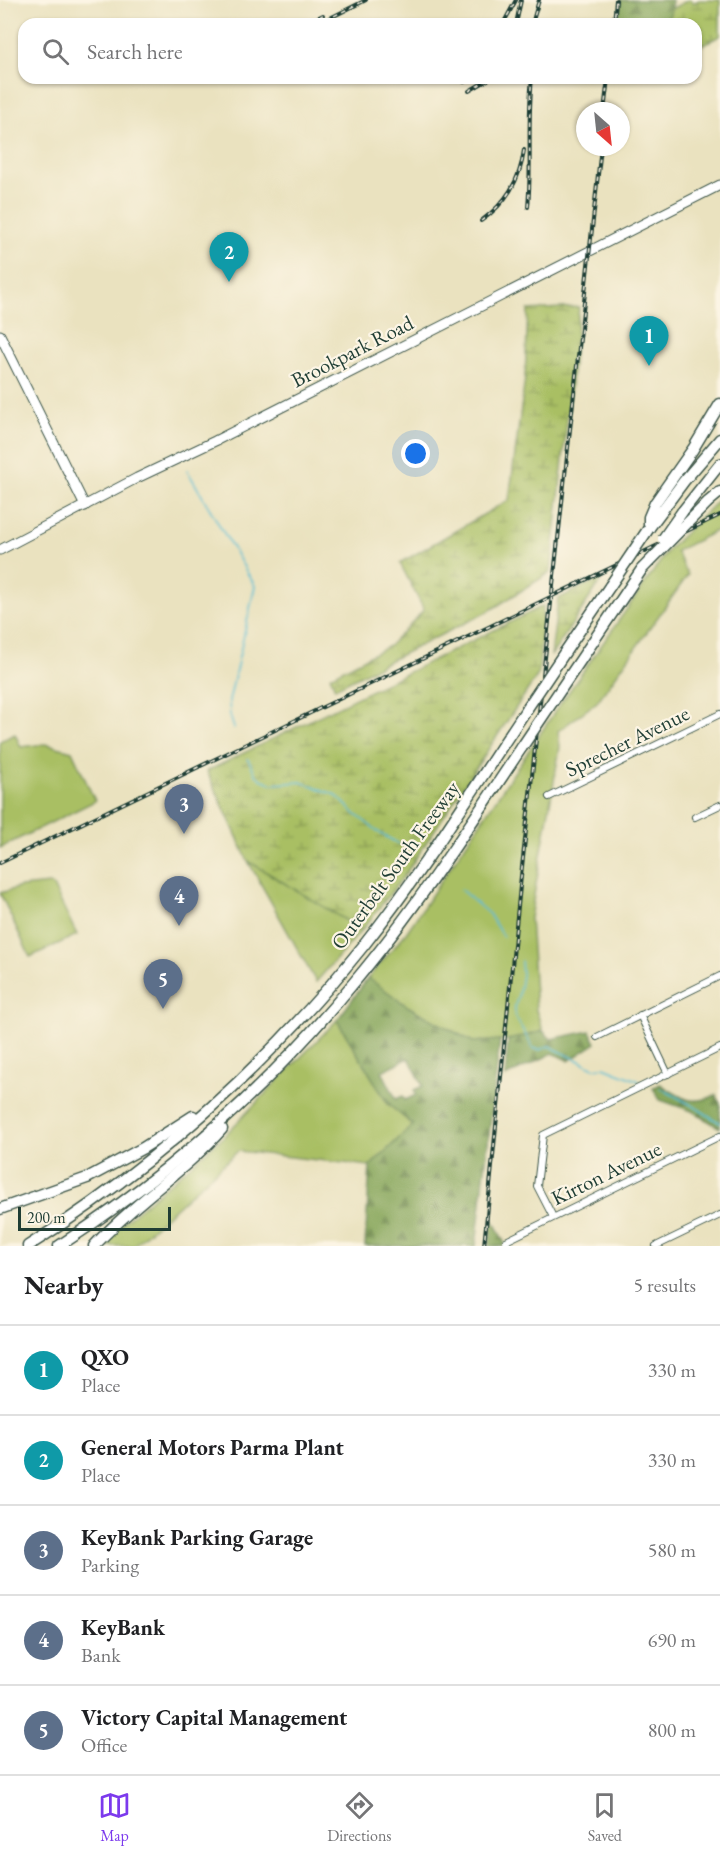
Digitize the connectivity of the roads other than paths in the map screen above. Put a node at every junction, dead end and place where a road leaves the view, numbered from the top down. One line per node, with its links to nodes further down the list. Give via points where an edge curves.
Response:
1 (720, 184): 7 (main road, Brookpark Road)
2 (0, 335): 7 (main road)
3 (720, 404): 8 (highway, via 655,503)
4 (720, 439): 8 (highway, Outerbelt South Freeway)
5 (720, 465): 10 (highway, Outerbelt South Freeway, bridge)
6 (720, 492): 10 (highway, bridge)
7 (85, 506): 9 (main road, Brookpark Road)
8 (649, 528): 21 (highway, Outerbelt South Freeway, bridge, via 417,872 364,944 293,1027)
9 (0, 550)
10 (642, 570): 20 (highway, Outerbelt South Freeway, bridge, via 380,952 317,1027)
11 (720, 714): 12 (street, Sprecher Avenue)
12 (549, 797)
13 (720, 805): 14 (street)
14 (695, 817)
15 (720, 976): 16 (street)
16 (640, 1015): 17 (street); 19 (street)
17 (597, 1037)
18 (720, 1048): 19 (street)
19 (668, 1074): 25 (street, via 543,1135 537,1186)
20 (242, 1103): 28 (highway, Outerbelt South Freeway, via 140,1189); 29 (highway, via 211,1141)
21 (210, 1109): 23 (highway, via 87,1178); 27 (highway, Outerbelt South Freeway, via 117,1185)
22 (720, 1136): 25 (street, Kirton Avenue)
23 (0, 1209)
24 (720, 1215): 30 (street)
25 (553, 1217): 26 (street, Kirton Avenue)
26 (506, 1241)
27 (28, 1246)
28 (59, 1246)
29 (94, 1246)
30 (656, 1246)

